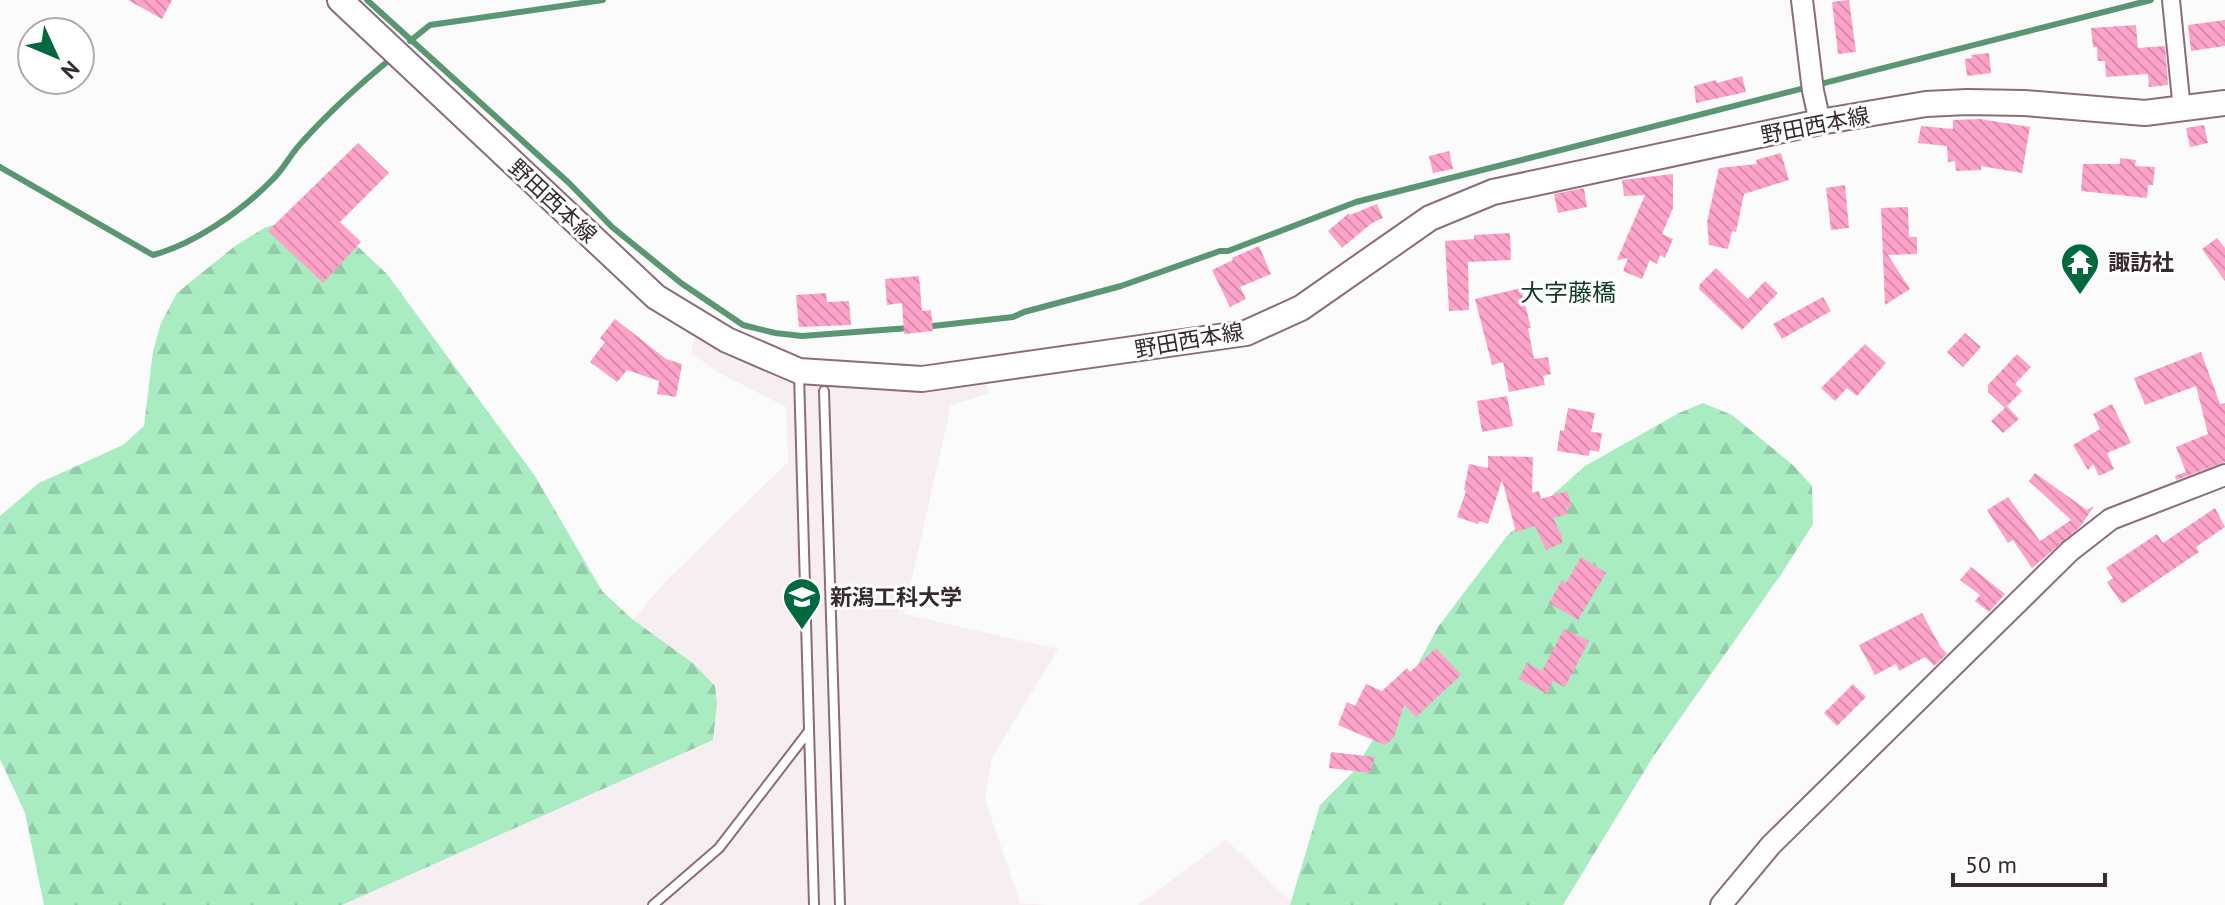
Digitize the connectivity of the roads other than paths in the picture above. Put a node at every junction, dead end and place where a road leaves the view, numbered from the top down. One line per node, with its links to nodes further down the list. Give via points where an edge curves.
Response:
1 (340, 0): 7 (main road, 野田西本線, via 656,297 727,340)
2 (1802, 0): 6 (street)
3 (2171, 0): 5 (street)
4 (2225, 103): 5 (main road, 野田西本線)
5 (2182, 110): 6 (main road, 野田西本線, via 2127,112 1967,102)
6 (1820, 122): 7 (main road, 野田西本線, via 1467,201 1430,218 1301,308 1246,333 922,379)
7 (799, 371): 10 (lane)
8 (824, 391): 13 (lane)
9 (2225, 475): 14 (street, via 2111,519 2070,551 1781,835)
10 (810, 731): 11 (lane, via 719,848); 12 (lane)
11 (653, 905)
12 (814, 905)
13 (840, 905)
14 (1721, 905)

